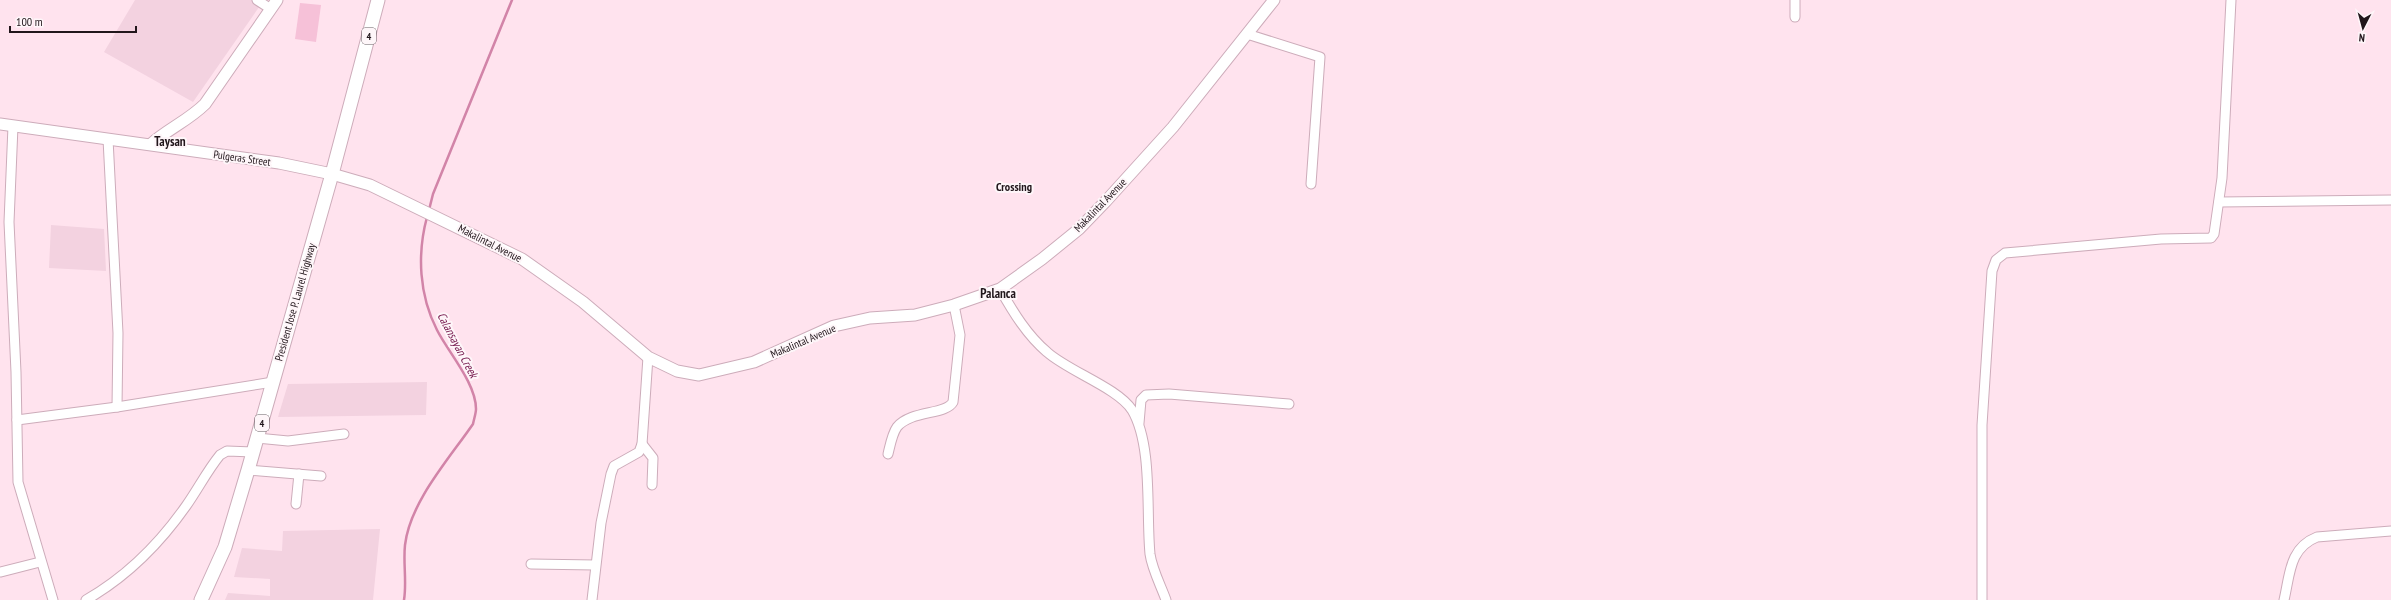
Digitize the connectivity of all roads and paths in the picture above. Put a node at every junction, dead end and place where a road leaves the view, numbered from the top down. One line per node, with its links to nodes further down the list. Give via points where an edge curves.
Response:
1 (257, 0): 6 (street)
2 (378, 0): 13 (highway, President Jose P. Laurel Highway / 4)
3 (1274, 0): 8 (main road, Makalintal Avenue)
4 (1795, 0): 7 (street)
5 (2231, 0): 16 (street)
6 (274, 4): 12 (main road, via 205,104)
7 (1795, 17)
8 (1247, 34): 14 (street, via 1320,57); 17 (main road, Makalintal Avenue, via 1173,126 1079,229 1042,260)
9 (0, 124): 10 (main road, Pulgeras Street)
10 (13, 126): 11 (main road, Pulgeras Street); 23 (street, via 9,222)
11 (108, 139): 12 (main road, Pulgeras Street); 22 (street, via 118,333)
12 (151, 144): 13 (main road, Pulgeras Street, via 279,163)
13 (332, 174): 19 (main road, Makalintal Avenue, via 370,185 522,259 554,280); 20 (highway, President Jose P. Laurel Highway / 4)
14 (1311, 184)
15 (2391, 200): 16 (street)
16 (2219, 202): 45 (street, via 2214,234 2211,238 2161,239 2005,253 1996,260 1992,271 1982,425)
17 (1000, 289): 18 (main road, Makalintal Avenue); 24 (street, via 1022,325 1047,353 1116,396 1131,409)
18 (954, 305): 19 (main road, Makalintal Avenue, via 915,315 870,318 834,326 754,362 699,374 676,371); 29 (street, via 960,335 953,402 946,408 911,416 898,427)
19 (648, 357): 27 (street)
20 (273, 382): 22 (street); 26 (highway, President Jose P. Laurel Highway / 4)
21 (1289, 404): 24 (street, via 1169,394 1146,395 1141,400)
22 (117, 407): 23 (street)
23 (16, 420): 36 (street, via 18,482)
24 (1139, 423): 44 (street, via 1143,442 1151,556)
25 (344, 434): 26 (street, via 288,441)
26 (257, 438): 28 (highway, President Jose P. Laurel Highway / 4)
27 (642, 444): 33 (street, via 653,458); 38 (street, via 639,452 614,466 610,474)
28 (253, 452): 30 (highway, President Jose P. Laurel Highway / 4); 41 (street, via 227,451 220,455 187,505 155,544 132,567)
29 (888, 454)
30 (248, 470): 31 (street); 42 (highway, President Jose P. Laurel Highway / 4, via 225,547)
31 (299, 474): 32 (street); 34 (street)
32 (320, 476)
33 (652, 485)
34 (296, 504)
35 (2391, 531): 46 (street, via 2317,537 2309,540 2294,555)
36 (40, 562): 39 (street); 40 (street)
37 (531, 564): 38 (street)
38 (595, 565): 43 (street)
39 (1, 572)
40 (53, 600)
41 (86, 600)
42 (201, 600)
43 (592, 600)
44 (1166, 600)
45 (1982, 600)
46 (2284, 600)

